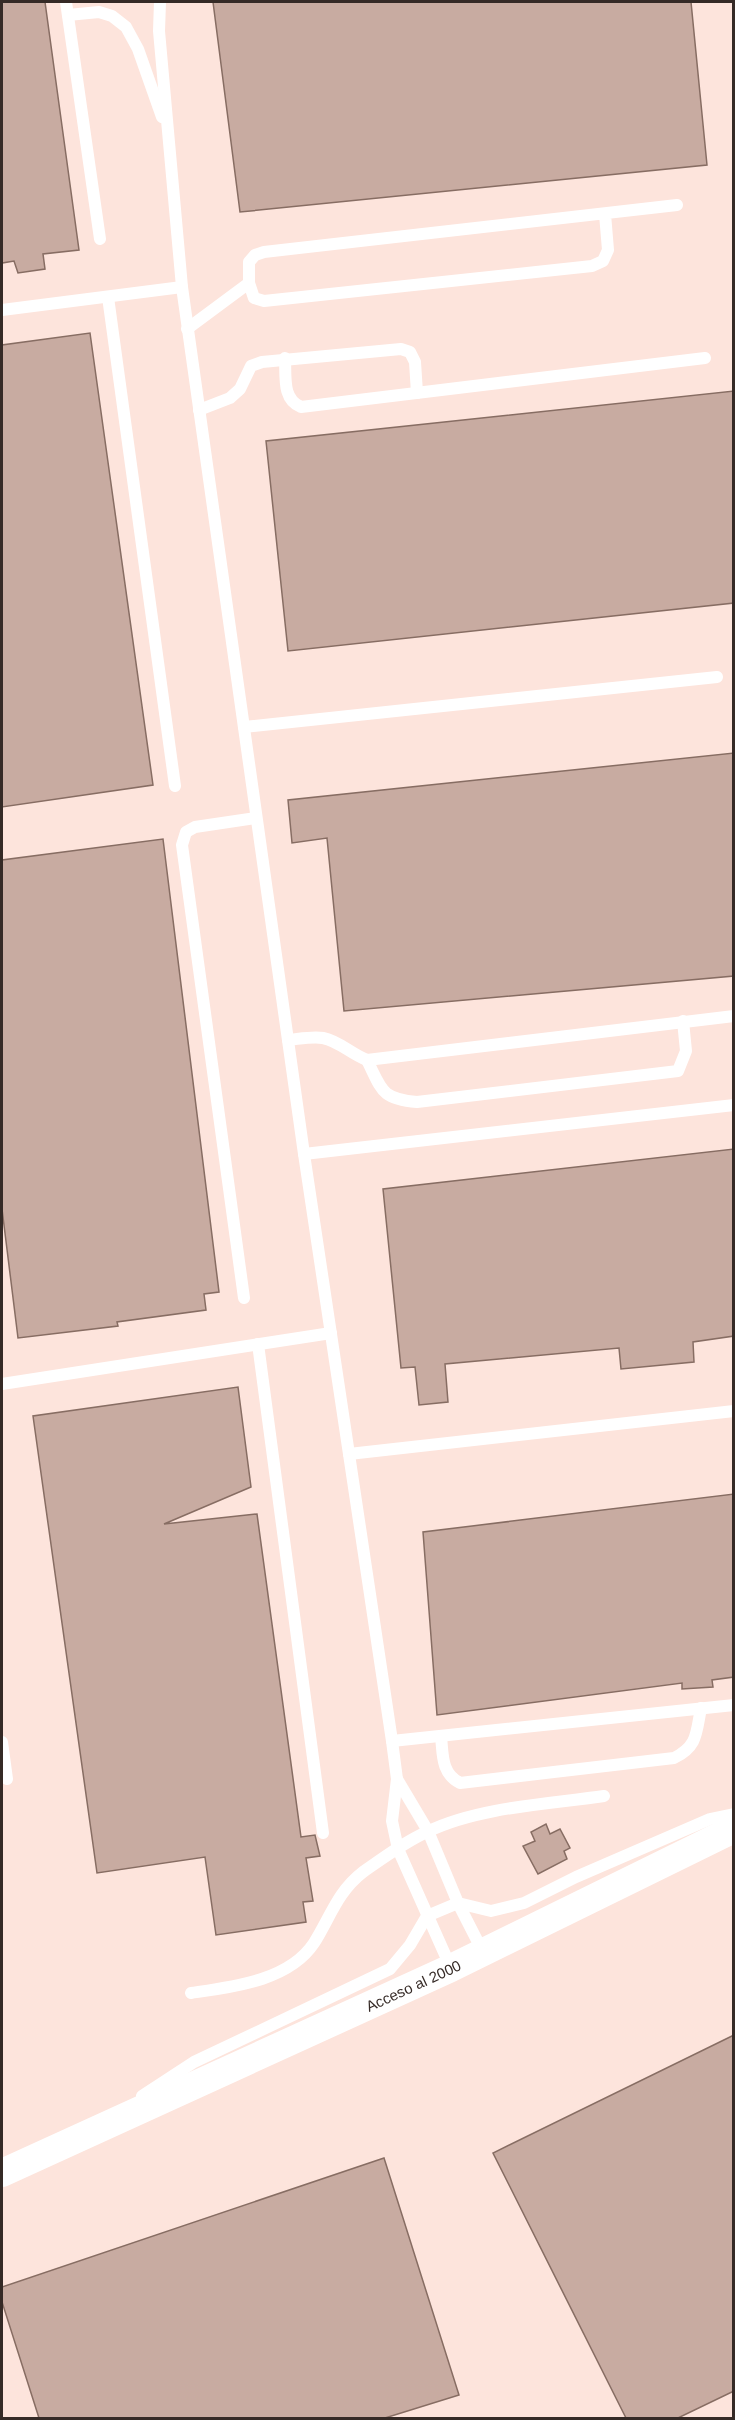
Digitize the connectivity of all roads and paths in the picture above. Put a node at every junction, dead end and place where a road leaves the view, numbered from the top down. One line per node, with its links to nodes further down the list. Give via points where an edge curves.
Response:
1 (66, 2): 3 (lane)
2 (160, 2): 4 (lane)
3 (68, 15): 4 (lane, via 99,12 126,27); 7 (lane)
4 (167, 129): 9 (lane)
5 (677, 205): 6 (lane)
6 (605, 214): 8 (lane, via 264,252 249,262); 8 (lane, via 608,250 603,261 592,266 264,301 254,298)
7 (100, 239)
8 (249, 283): 12 (lane)
9 (182, 287): 10 (lane); 12 (lane)
10 (108, 297): 11 (lane); 19 (lane)
11 (2, 310)
12 (187, 329): 16 (lane)
13 (285, 358): 15 (lane, via 401,349 410,352 415,362); 15 (lane, via 287,394 292,403 302,407); 16 (lane, via 251,366 240,389)
14 (705, 358): 15 (lane)
15 (417, 393)
16 (199, 410): 18 (lane)
17 (717, 677): 18 (lane)
18 (244, 727): 20 (lane)
19 (175, 786)
20 (256, 818): 23 (lane); 27 (lane, via 195,827 186,831 182,844)
21 (734, 1016): 22 (lane)
22 (683, 1021): 24 (lane); 24 (lane, via 686,1051 678,1071 635,1077 417,1102 395,1100 383,1091)
23 (288, 1040): 24 (lane, via 322,1037); 26 (lane)
24 (367, 1060)
25 (734, 1105): 26 (lane)
26 (304, 1154): 28 (lane)
27 (244, 1298)
28 (331, 1333): 29 (lane); 32 (lane)
29 (258, 1344): 30 (lane); 44 (lane)
30 (2, 1384)
31 (734, 1411): 32 (lane)
32 (349, 1454): 36 (lane)
33 (734, 1705): 34 (lane)
34 (701, 1708): 35 (lane); 35 (lane, via 695,1739 688,1751 674,1758 460,1783 449,1778 444,1768)
35 (441, 1736): 36 (lane)
36 (392, 1741): 39 (lane)
37 (2, 1742): 38 (lane)
38 (7, 1779)
39 (397, 1779): 43 (lane); 45 (lane, via 392,1821)
40 (604, 1796): 43 (lane, via 486,1814)
41 (734, 1814): 46 (lane, via 710,1819 524,1903 491,1911)
42 (734, 1829): 48 (street, Acceso al 2000)
43 (428, 1831): 45 (lane); 46 (lane)
44 (323, 1833)
45 (398, 1849): 47 (lane); 50 (lane, via 353,1882 331,1908 314,1942 298,1962 234,1987)
46 (458, 1903): 47 (lane); 48 (lane)
47 (427, 1916): 49 (lane); 51 (lane, Acceso al 2000, via 390,1969 194,2062)
48 (483, 1952): 49 (street, Acceso al 2000)
49 (451, 1968): 51 (street, Acceso al 2000)
50 (191, 1993)
51 (87, 2132): 52 (street, Acceso al 2000)
52 (2, 2173)

